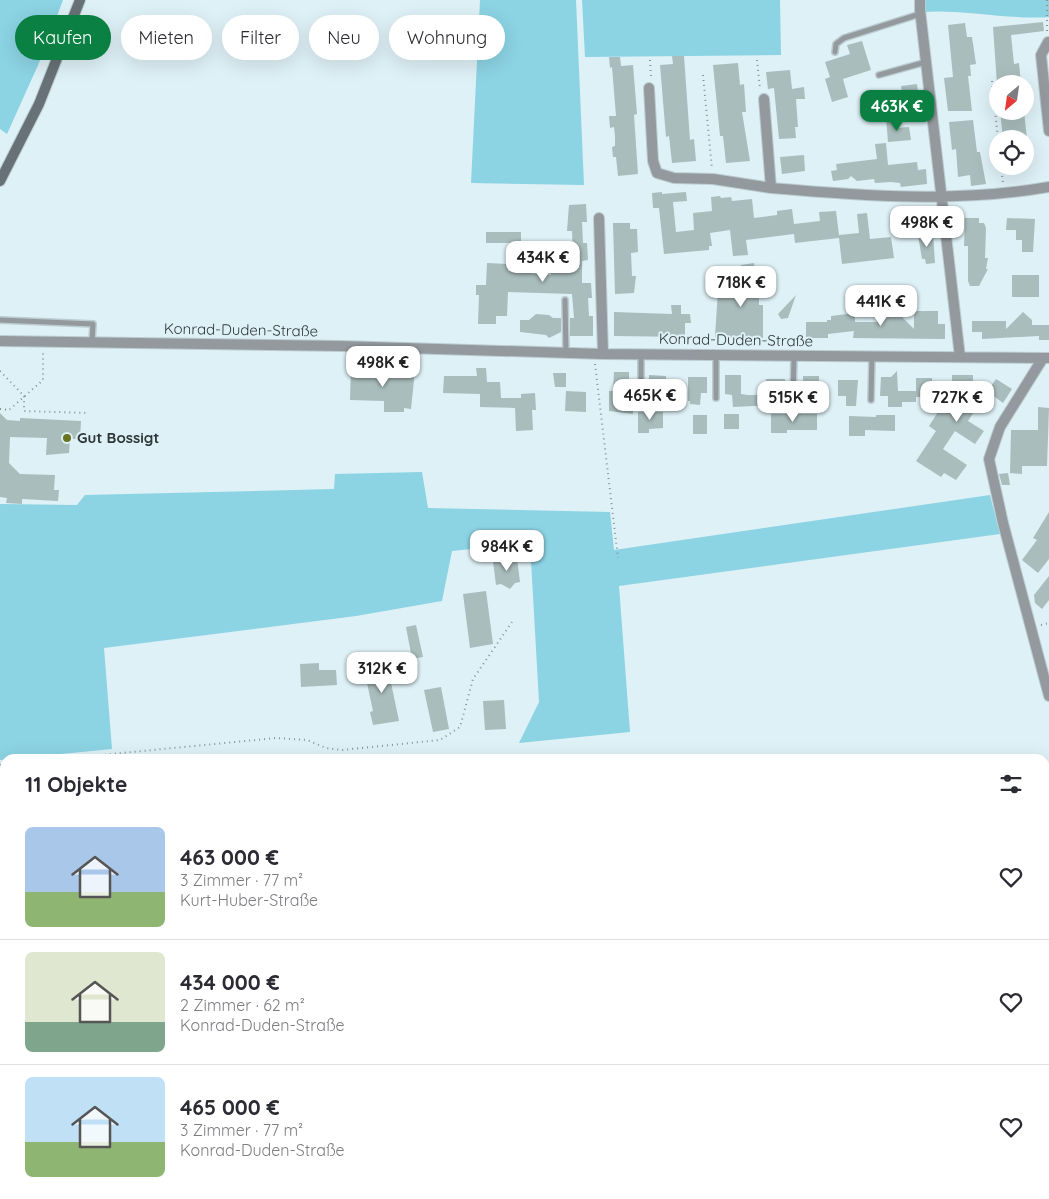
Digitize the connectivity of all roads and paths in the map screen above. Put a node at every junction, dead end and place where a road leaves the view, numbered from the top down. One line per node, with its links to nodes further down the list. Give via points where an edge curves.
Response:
1 (80, 0): 17 (main road, via 39,104)
2 (920, 0): 4 (street)
3 (1047, 0): 5 (path)
4 (920, 14): 6 (lane, via 844,38 836,44); 9 (street)
5 (1048, 42): 14 (street, via 1041,55)
6 (835, 52)
7 (650, 60): 12 (path, via 652,82)
8 (758, 60): 13 (path)
9 (926, 62): 11 (lane); 21 (street)
10 (703, 75): 16 (path)
11 (879, 75)
12 (649, 88): 16 (street, via 656,173 674,178)
13 (764, 99): 19 (street)
14 (1049, 131)
15 (1002, 175): 20 (path)
16 (713, 179): 19 (street)
17 (0, 181)
18 (1049, 187): 20 (street)
19 (771, 188): 21 (street, via 861,196)
20 (1004, 195): 21 (street)
21 (943, 196): 34 (street)
22 (599, 218): 29 (street)
23 (565, 300): 28 (lane)
24 (0, 320): 27 (lane, via 93,324)
25 (0, 341): 26 (street, Konrad-Duden-Straße)
26 (44, 343): 27 (street, Konrad-Duden-Straße); 37 (path, via 43,380)
27 (92, 344): 28 (street, Konrad-Duden-Straße, via 341,346)
28 (566, 353): 29 (street, Konrad-Duden-Straße)
29 (598, 354): 30 (street, Konrad-Duden-Straße); 44 (path)
30 (641, 354): 31 (street, Konrad-Duden-Straße); 38 (lane)
31 (716, 355): 32 (street, Konrad-Duden-Straße); 39 (lane)
32 (794, 356): 33 (street, Konrad-Duden-Straße); 40 (lane)
33 (872, 356): 34 (street, Konrad-Duden-Straße); 41 (lane)
34 (960, 357): 35 (street, Konrad-Duden-Straße)
35 (1046, 358): 46 (street, via 1000,427 989,459)
36 (0, 371): 37 (path)
37 (24, 396): 42 (path, via 9,410); 43 (path, via 24,411)
38 (643, 396)
39 (716, 398)
40 (794, 399)
41 (871, 400)
42 (0, 409)
43 (89, 413)
44 (618, 558)
45 (512, 622): 47 (path, via 473,679 460,727 440,740 342,750 307,740 276,738)
46 (1049, 696)
47 (111, 754)

